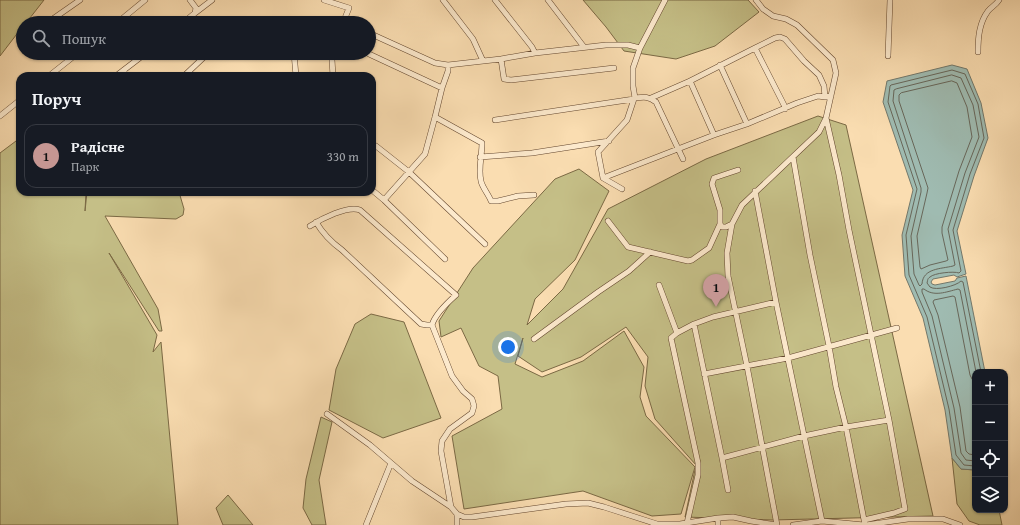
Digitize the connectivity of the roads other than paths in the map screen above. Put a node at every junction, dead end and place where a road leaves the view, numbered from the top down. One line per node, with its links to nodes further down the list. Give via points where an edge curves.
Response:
1 (80, 0): 14 (street)
2 (146, 0): 15 (street)
3 (190, 0): 13 (street, via 196,8)
4 (212, 0): 13 (street)
5 (324, 0): 17 (street, via 349,8)
6 (443, 0): 32 (street, via 473,39)
7 (495, 0): 23 (street)
8 (548, 0): 19 (street)
9 (664, 0): 20 (street)
10 (756, 0): 43 (street, via 773,16 797,25 833,60 836,73)
11 (890, 0): 24 (street)
12 (999, 0): 22 (street, via 982,22)
13 (195, 13): 16 (street)
14 (57, 16)
15 (126, 16)
16 (191, 16)
17 (346, 16)
18 (376, 36): 33 (street, via 435,63)
19 (584, 47): 20 (street, via 628,45); 23 (street)
20 (640, 48): 45 (street, via 633,68)
21 (756, 48): 34 (street); 44 (street, via 775,38 785,39 819,75); 48 (street)
22 (978, 52)
23 (535, 54): 26 (street)
24 (888, 56)
25 (376, 57): 42 (street)
26 (501, 59): 32 (street); 35 (street, via 504,79 511,80)
27 (69, 60): 37 (street)
28 (137, 60): 36 (street)
29 (200, 60): 38 (street)
30 (295, 60): 39 (street)
31 (332, 60): 40 (street)
32 (483, 61): 33 (street)
33 (448, 65): 42 (street)
34 (720, 65): 41 (street); 53 (street)
35 (614, 68)
36 (123, 71)
37 (54, 72)
38 (188, 72)
39 (296, 72)
40 (334, 72)
41 (690, 81): 46 (street); 54 (street)
42 (442, 88): 50 (street)
43 (831, 96): 44 (street); 51 (street)
44 (825, 97): 48 (street, via 818,96)
45 (634, 98): 46 (street); 52 (street); 55 (street, via 627,120)
46 (651, 98): 57 (street, via 656,102)
47 (16, 103): 49 (street)
48 (784, 109): 53 (street)
49 (0, 116)
50 (436, 117): 58 (street, via 482,143); 62 (street, via 425,154)
51 (826, 118): 59 (street, via 819,132); 84 (street)
52 (495, 120)
53 (747, 124): 54 (street)
54 (714, 135): 57 (street)
55 (609, 142): 58 (street); 63 (street, via 598,152)
56 (376, 146): 62 (street)
57 (679, 150): 60 (street); 63 (street)
58 (480, 157): 67 (street, via 481,182 491,201)
59 (793, 157): 65 (street); 86 (street)
60 (683, 159)
61 (738, 170): 71 (street, via 714,178 712,184 720,210)
62 (409, 172): 68 (street); 74 (street)
63 (603, 178): 64 (street)
64 (622, 189)
65 (754, 192): 72 (street, via 742,204); 78 (street)
66 (376, 193): 68 (street)
67 (534, 195)
68 (384, 200): 76 (street)
69 (608, 221): 75 (street, via 628,246)
70 (316, 222): 73 (street); 81 (street, via 330,241 421,324); 81 (street, via 349,209 360,210 456,295 439,313)
71 (720, 224): 72 (street, via 726,227); 75 (street, via 709,248 692,260)
72 (732, 224): 79 (street, via 727,268)
73 (310, 226)
74 (484, 244)
75 (650, 252): 85 (street, via 629,271)
76 (445, 259)
77 (659, 285): 83 (street)
78 (776, 302): 79 (street); 87 (street)
79 (735, 312): 80 (street); 88 (street)
80 (694, 324): 83 (street); 89 (street)
81 (432, 325): 98 (street, via 452,376 472,399 474,406 472,414 450,428 442,441 441,451)
82 (897, 328): 84 (street)
83 (677, 333): 102 (street, via 671,338 698,463 698,475)
84 (871, 335): 86 (street); 91 (street)
85 (534, 339)
86 (829, 346): 87 (street); 92 (street)
87 (788, 358): 88 (street); 93 (street)
88 (747, 366): 89 (street); 94 (street)
89 (704, 374): 95 (street)
90 (327, 414): 96 (street, via 370,444)
91 (888, 420): 92 (street); 104 (street, via 906,509)
92 (846, 427): 93 (street); 104 (street)
93 (804, 436): 94 (street); 101 (street)
94 (763, 448): 95 (street); 100 (street, via 778,525 733,517)
95 (722, 458): 97 (street)
96 (391, 463): 98 (street, via 412,481); 105 (street)
97 (728, 490)
98 (451, 507): 99 (street)
99 (457, 514): 103 (street, via 472,517 566,504 588,504); 106 (street)
100 (718, 518): 102 (street); 107 (street)
101 (822, 521): 104 (street); 108 (street)
102 (687, 523): 103 (street)
103 (655, 524)
104 (865, 524): 109 (street, via 908,519 943,520)
105 (366, 525)
106 (457, 525)
107 (718, 525)
108 (793, 525)
109 (960, 525)

